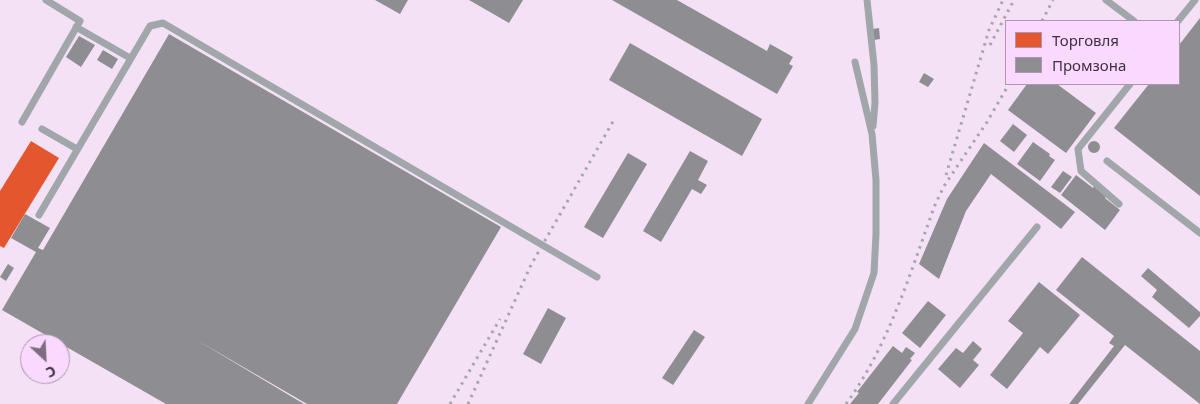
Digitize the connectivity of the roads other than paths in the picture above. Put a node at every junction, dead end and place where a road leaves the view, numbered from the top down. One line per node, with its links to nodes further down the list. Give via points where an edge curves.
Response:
1 (46, 0): 7 (lane, via 80,21)
2 (867, 0): 13 (lane, via 874,65)
3 (1106, 0): 5 (lane)
4 (1195, 0): 6 (lane)
5 (1133, 20)
6 (1179, 20)
7 (76, 27): 8 (lane); 11 (lane)
8 (130, 58): 14 (lane); 20 (lane, via 150,26 163,23)
9 (855, 62): 13 (lane)
10 (1129, 85): 16 (lane, via 1078,149 1082,171)
11 (22, 122)
12 (42, 129): 14 (lane)
13 (872, 134): 21 (lane, via 876,180 874,273 855,328)
14 (77, 149): 17 (lane)
15 (1107, 161): 19 (lane)
16 (1119, 204)
17 (39, 215)
18 (1037, 227): 22 (lane)
19 (1200, 233)
20 (597, 277)
21 (808, 404)
22 (893, 404)

